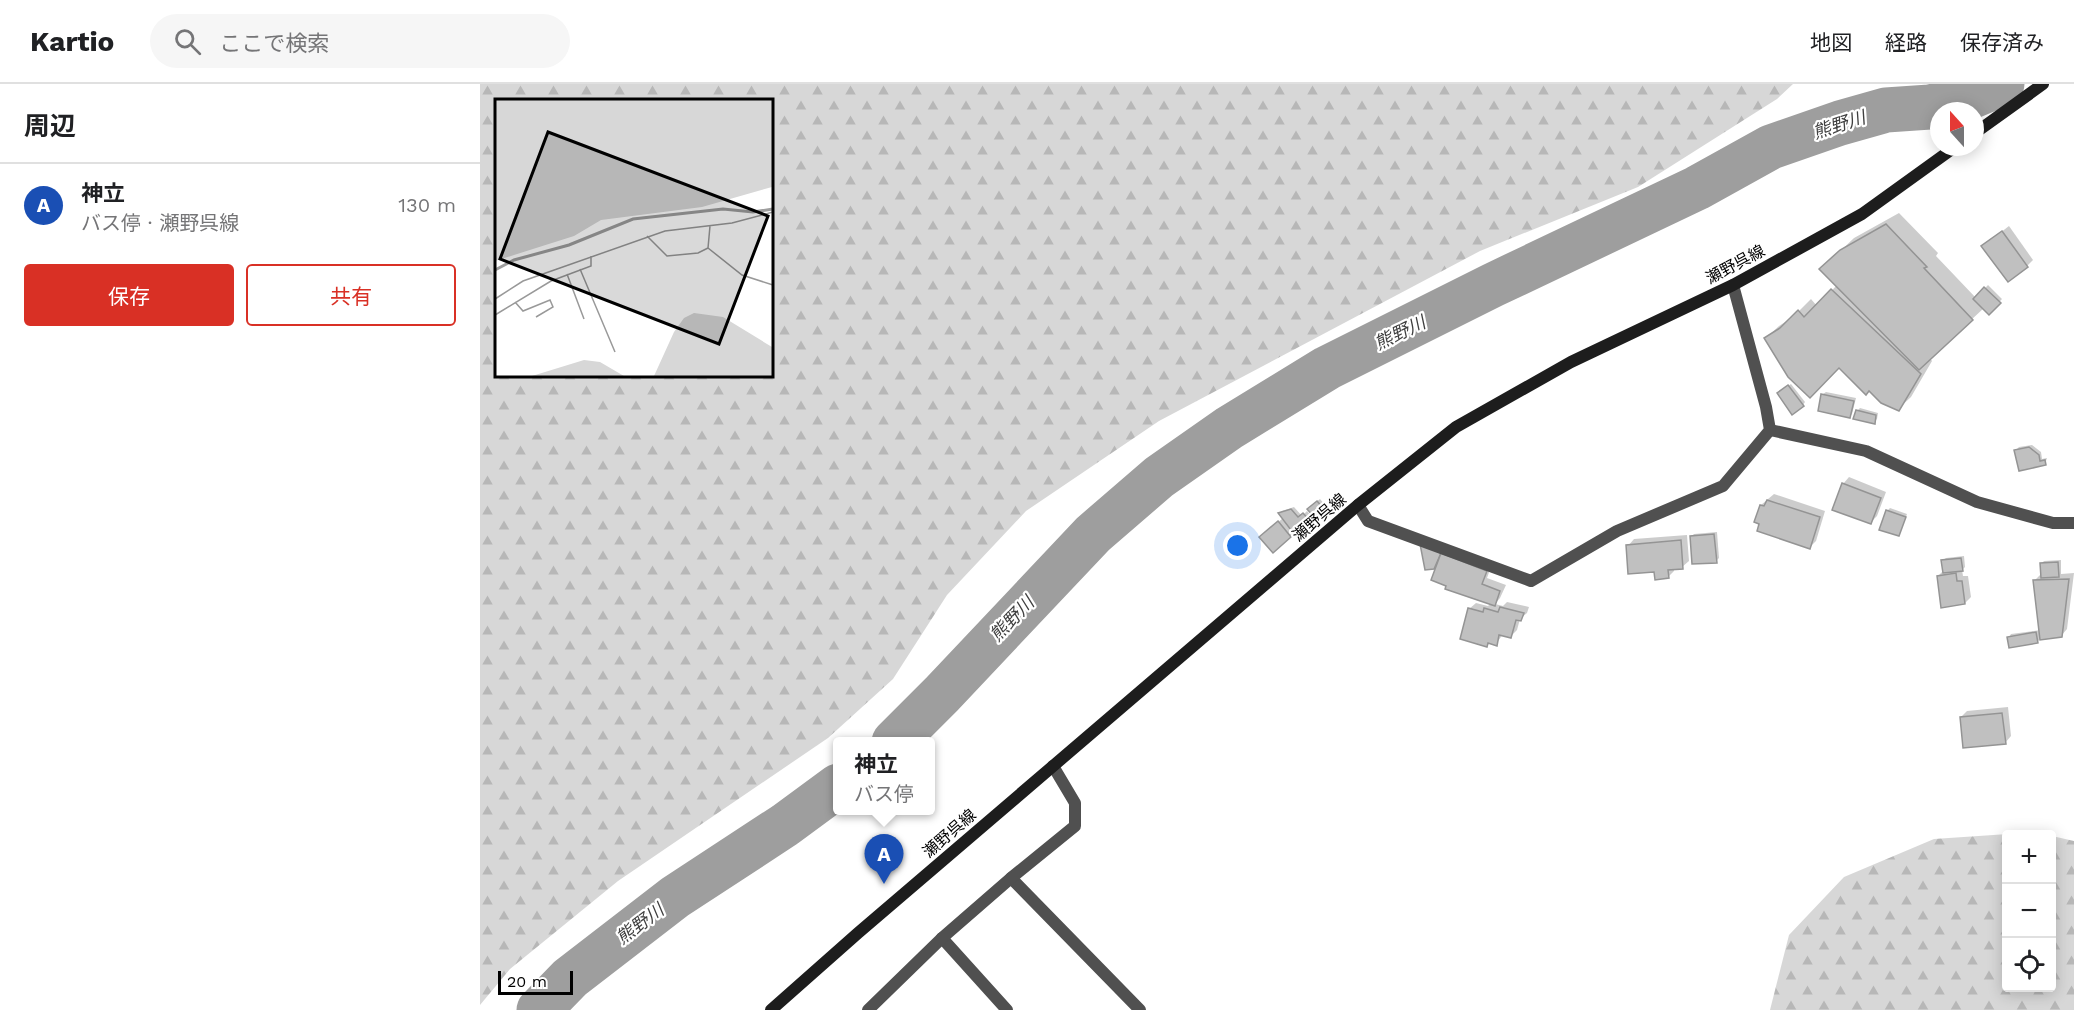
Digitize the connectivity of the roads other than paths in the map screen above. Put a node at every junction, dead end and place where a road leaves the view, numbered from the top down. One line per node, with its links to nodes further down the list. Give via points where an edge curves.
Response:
1 (2043, 84): 2 (main road)
2 (1984, 127)
3 (1943, 156): 4 (main road, 瀬野呉線, via 1862,214)
4 (1733, 285): 5 (street); 6 (main road, 瀬野呉線, via 1571,362 1456,427)
5 (1770, 430): 6 (street, via 1723,486 1617,531 1531,581 1368,521); 7 (street, via 1866,451 1977,502 2052,523)
6 (1358, 505): 8 (main road, 瀬野呉線)
7 (2074, 523)
8 (1053, 766): 9 (street, via 1076,803 1075,826); 11 (main road, 瀬野呉線)
9 (1011, 878): 10 (street); 14 (street)
10 (942, 938): 12 (street); 13 (street)
11 (771, 1010)
12 (868, 1010)
13 (1007, 1010)
14 (1140, 1010)

